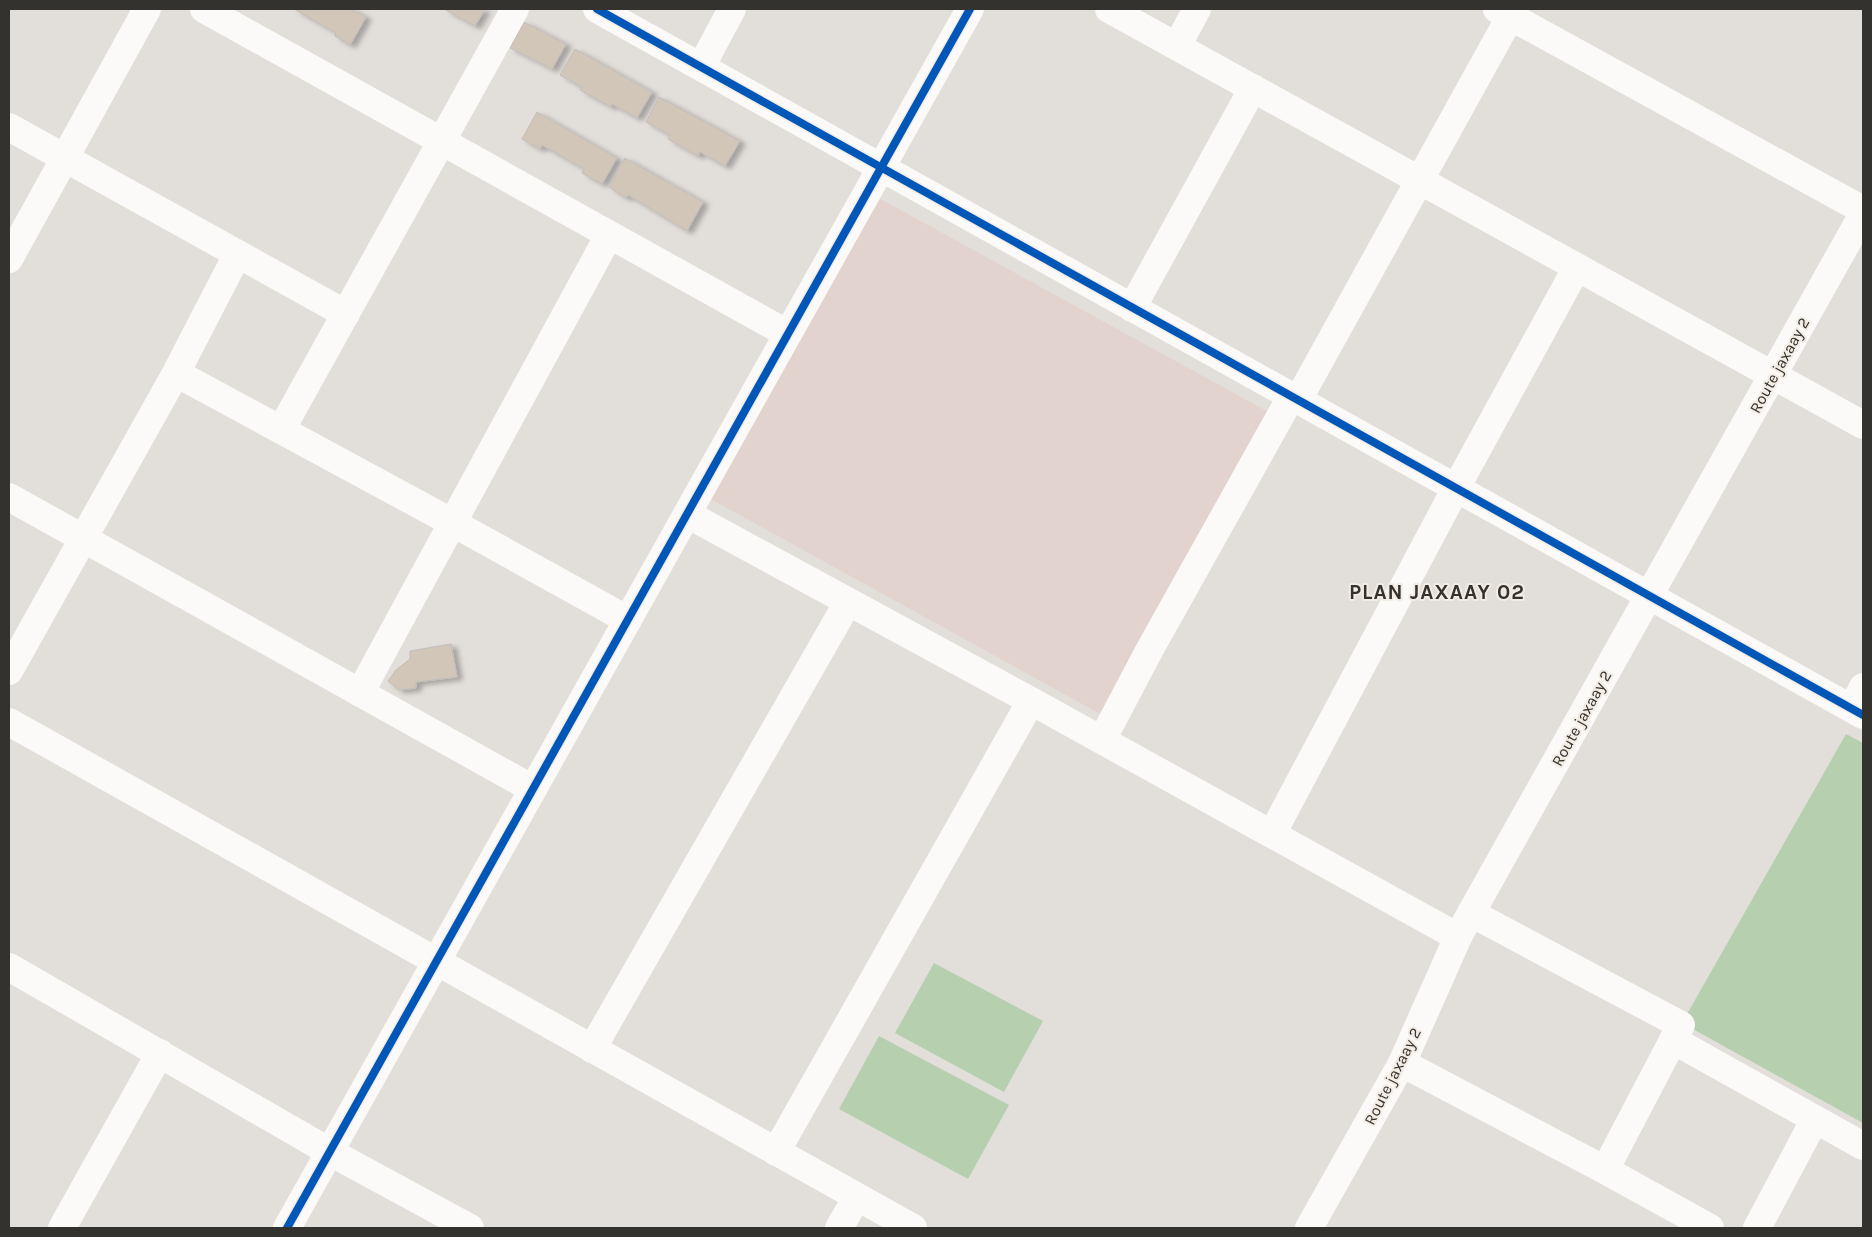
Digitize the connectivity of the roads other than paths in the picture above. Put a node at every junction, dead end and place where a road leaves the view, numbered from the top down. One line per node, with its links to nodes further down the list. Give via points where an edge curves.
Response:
1 (147, 9): 15 (street)
2 (204, 9): 14 (street)
3 (515, 9): 14 (street)
4 (597, 9): 11 (street)
5 (732, 9): 11 (street)
6 (970, 9): 16 (street)
7 (1110, 9): 10 (street)
8 (1198, 9): 10 (street)
9 (1504, 13): 17 (street); 18 (street)
10 (1177, 46): 12 (street)
11 (701, 67): 16 (street)
12 (1253, 88): 17 (street); 23 (street)
13 (9, 127): 15 (street)
14 (441, 141): 19 (street); 24 (street)
15 (64, 158): 20 (street); 21 (street)
16 (881, 168): 23 (street); 25 (street)
17 (1419, 180): 22 (street); 28 (street)
18 (1863, 212): 27 (street, Route jaxaay 2)
19 (609, 235): 25 (street); 34 (street)
20 (237, 255): 24 (street); 26 (street)
21 (9, 259)
22 (1577, 267): 27 (street); 31 (street)
23 (1132, 308): 28 (street)
24 (346, 314): 30 (street)
25 (788, 334): 33 (street)
26 (176, 372): 30 (street); 35 (street)
27 (1772, 375): 29 (street); 36 (street, Route jaxaay 2)
28 (1295, 398): 31 (street); 44 (street, via 1164,623)
29 (1863, 426)
30 (281, 430): 34 (street)
31 (1456, 488): 36 (street); 46 (street)
32 (9, 496): 35 (street)
33 (687, 514): 37 (street); 38 (street)
34 (452, 522): 38 (street); 40 (street)
35 (83, 538): 39 (street); 40 (street)
36 (1650, 596): 42 (street); 47 (street, Route jaxaay 2)
37 (848, 602): 41 (street); 52 (street)
38 (628, 620): 45 (street)
39 (9, 670)
40 (360, 693): 45 (street)
41 (1031, 701): 44 (street); 58 (street)
42 (1859, 704)
43 (9, 722): 49 (street)
44 (1102, 740): 46 (street)
45 (533, 789): 49 (street)
46 (1272, 834): 48 (street)
47 (1471, 914): 48 (street, Route jaxaay 2); 51 (street, via 1681,1025)
48 (1458, 937): 54 (street, Route jaxaay 2)
49 (437, 961): 52 (street); 57 (street)
50 (9, 967): 53 (street)
51 (1673, 1040): 55 (street); 59 (street)
52 (592, 1049): 58 (street)
53 (160, 1053): 57 (street); 61 (street)
54 (1402, 1063): 59 (street); 66 (street, Route jaxaay 2)
55 (1815, 1119): 56 (street); 68 (street)
56 (1863, 1146)
57 (330, 1152): 62 (street); 63 (street)
58 (776, 1152): 60 (street)
59 (1605, 1170): 67 (street)
60 (857, 1197): 64 (street); 65 (street)
61 (62, 1228)
62 (287, 1228)
63 (470, 1228)
64 (839, 1228)
65 (913, 1228)
66 (1309, 1228)
67 (1710, 1228)
68 (1757, 1228)

